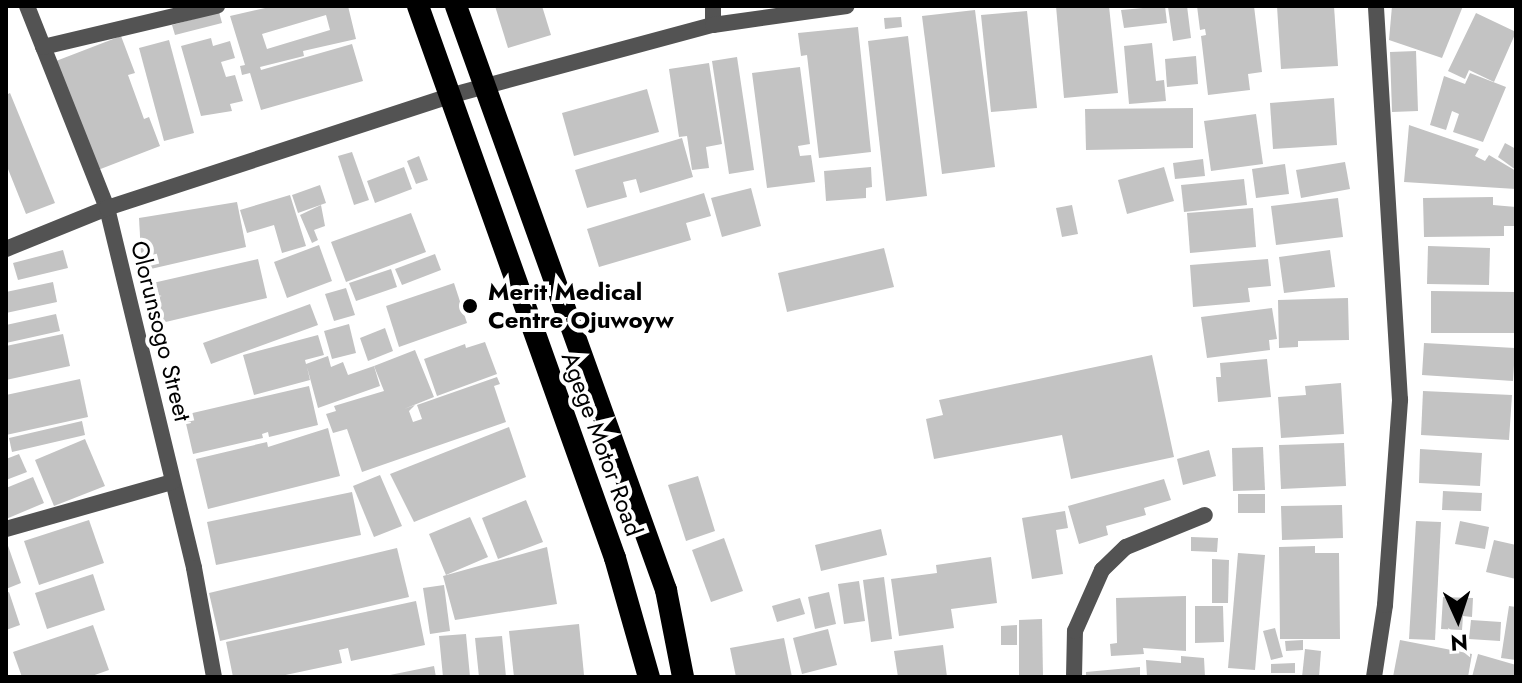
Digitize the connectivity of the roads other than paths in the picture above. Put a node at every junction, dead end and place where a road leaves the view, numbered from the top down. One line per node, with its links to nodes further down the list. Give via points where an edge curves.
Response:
1 (27, 6): 9 (street, Olorunsogo Street)
2 (217, 6): 9 (street)
3 (418, 6): 11 (highway, Agege Motor Road)
4 (456, 6): 10 (highway, Agege Motor Road)
5 (713, 6): 8 (street)
6 (847, 6): 8 (street)
7 (1376, 6): 21 (street, via 1400,400 1385,605)
8 (713, 25): 10 (street)
9 (43, 47): 12 (street, Olorunsogo Street)
10 (484, 86): 11 (street); 19 (highway, Agege Motor Road, via 666,590)
11 (449, 96): 12 (street); 18 (highway, Agege Motor Road, via 615,558)
12 (107, 208): 13 (street); 14 (street, Olorunsogo Street)
13 (6, 249)
14 (172, 482): 16 (street); 17 (street, Olorunsogo Street)
15 (1205, 515): 20 (street, via 1126,547 1102,570 1075,631)
16 (6, 529)
17 (214, 677)
18 (649, 677)
19 (683, 677)
20 (1074, 677)
21 (1374, 677)

